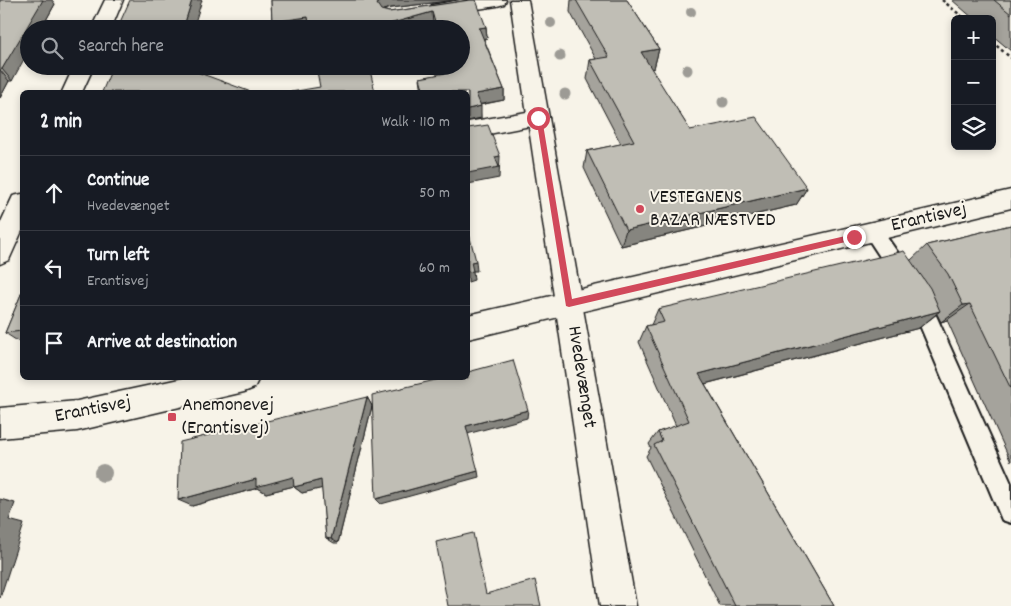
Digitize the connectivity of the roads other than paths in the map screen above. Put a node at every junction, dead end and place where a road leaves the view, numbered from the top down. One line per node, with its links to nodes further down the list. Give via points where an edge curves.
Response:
1 (114, 0): 5 (street)
2 (497, 0): 4 (street)
3 (519, 0): 8 (street, Hvedevænget)
4 (420, 12)
5 (105, 20)
6 (80, 75): 7 (street)
7 (73, 90)
8 (538, 118): 9 (street); 14 (street, Hvedevænget)
9 (470, 130)
10 (1011, 199): 12 (street, Erantisvej)
11 (20, 208): 13 (street)
12 (872, 231): 14 (street, Erantisvej); 18 (lane, via 919,300)
13 (0, 253)
14 (569, 304): 15 (street, Erantisvej); 19 (street, Hvedevænget)
15 (470, 327)
16 (235, 380): 17 (street, Erantisvej, via 77,416)
17 (0, 423)
18 (1011, 511)
19 (618, 606)

